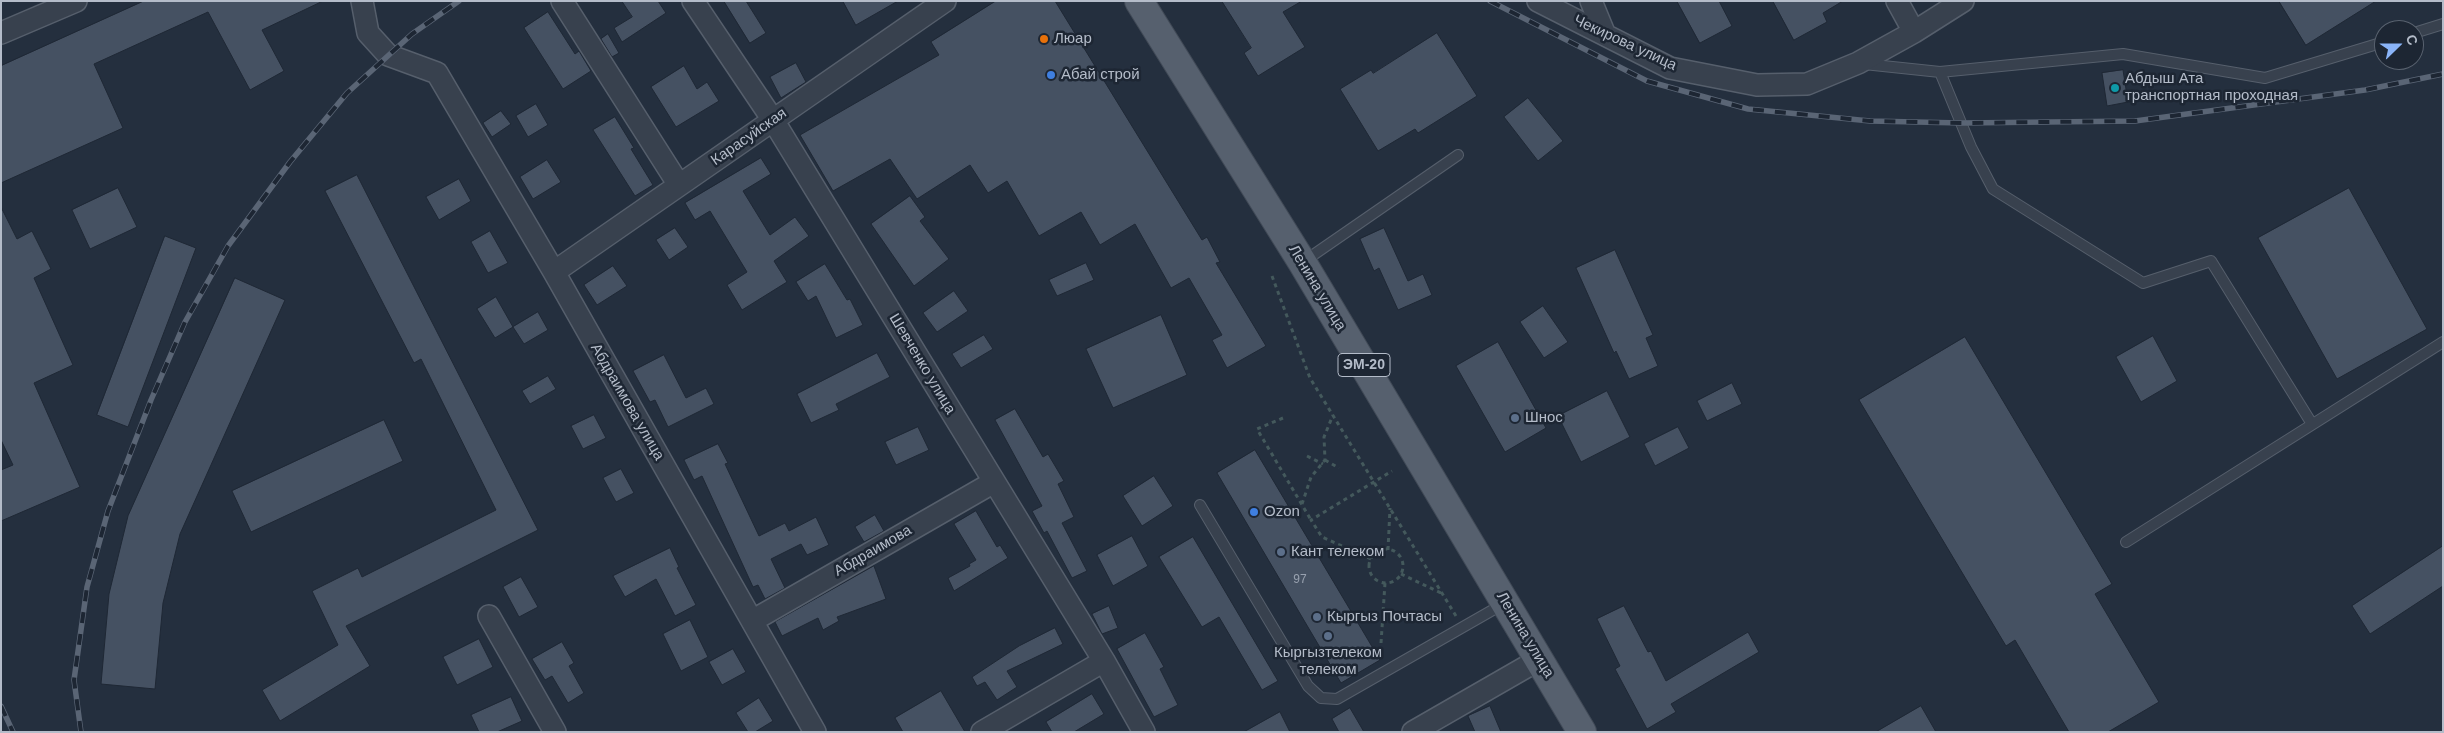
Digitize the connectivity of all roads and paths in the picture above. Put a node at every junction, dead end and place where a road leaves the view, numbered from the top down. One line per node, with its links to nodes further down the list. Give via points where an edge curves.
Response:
1 (76, 1): 14 (street)
2 (362, 1): 23 (street, Абдраимова улица, via 368,32 388,55 437,73)
3 (562, 1): 21 (street)
4 (693, 1): 19 (street, Шевченко улица)
5 (945, 1): 19 (street, Карасуйская)
6 (1139, 1): 22 (main road, Ленина улица / ЭМ-20)
7 (1538, 1): 15 (street, Чекирова улица)
8 (1591, 1): 15 (street)
9 (1897, 1): 13 (street)
10 (1963, 1): 13 (street, Чекирова улица)
11 (2443, 24): 12 (lane)
12 (2424, 29)
13 (1914, 32): 17 (street, Чекирова улица)
14 (1, 33)
15 (1605, 35): 17 (street, Чекирова улица, via 1670,68 1757,85 1807,84)
16 (2374, 45): 18 (lane, via 2265,78 2122,54)
17 (1858, 63): 18 (lane)
18 (1940, 72): 28 (lane, via 1971,147 1993,189 2142,283 2211,261)
19 (773, 120): 21 (street, Карасуйская); 33 (street, Шевченко улица)
20 (1458, 155): 22 (lane)
21 (679, 185): 23 (street, Карасуйская)
22 (1302, 262): 45 (main road, Ленина улица / ЭМ-20)
23 (554, 272): 47 (street, Абдраимова улица)
24 (1272, 276): 26 (path, via 1310,378)
25 (2443, 342): 28 (lane)
26 (1333, 415): 30 (path, via 1324,437); 34 (path)
27 (1283, 418): 36 (path, via 1257,429)
28 (2312, 424): 39 (lane)
29 (1307, 456): 30 (path)
30 (1324, 462): 31 (path); 36 (path, via 1311,477)
31 (1339, 468)
32 (1392, 472): 34 (path)
33 (994, 482): 47 (street, Абдраимова); 51 (street, Шевченко улица)
34 (1374, 482): 37 (path); 38 (path)
35 (1200, 504): 48 (lane, via 1308,686 1321,698 1336,700)
36 (1302, 504): 38 (path)
37 (1390, 508): 40 (path); 44 (path)
38 (1311, 520): 41 (path, via 1322,537)
39 (2126, 542)
40 (1388, 550): 41 (path, via 1379,551); 42 (path, via 1398,554 1402,560)
41 (1371, 559): 43 (path, via 1372,575)
42 (1401, 574): 43 (path, via 1394,582); 44 (path)
43 (1385, 584): 49 (path)
44 (1443, 593): 48 (path)
45 (1506, 602): 48 (lane); 50 (main road, Ленина улица / ЭМ-20)
46 (489, 616): 52 (street)
47 (752, 620): 53 (street, Абдраимова улица)
48 (1463, 627)
49 (1382, 643)
50 (1540, 659): 56 (street); 57 (main road, Ленина улица / ЭМ-20)
51 (1104, 661): 54 (street); 55 (street, Шевченко улица)
52 (556, 732)
53 (815, 732)
54 (982, 732)
55 (1144, 732)
56 (1413, 732)
57 (1582, 732)

